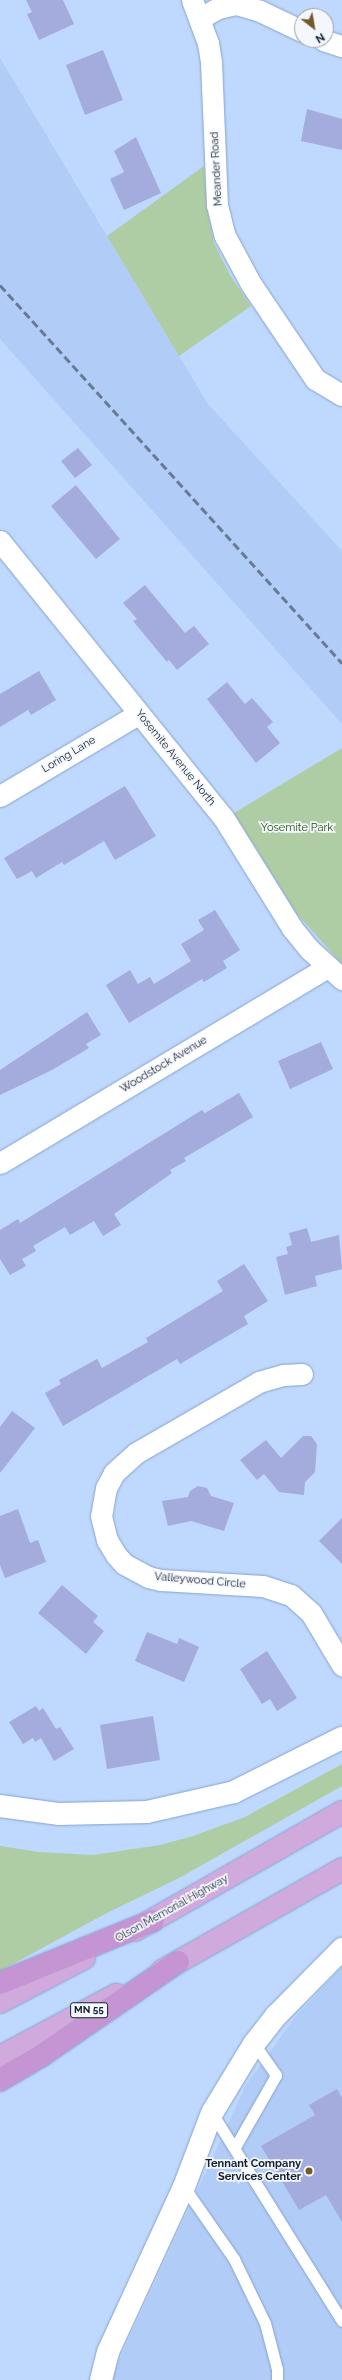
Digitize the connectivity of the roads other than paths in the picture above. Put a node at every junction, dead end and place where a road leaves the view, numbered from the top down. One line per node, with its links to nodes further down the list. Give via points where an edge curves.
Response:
1 (196, 9): 2 (street, via 236,4 260,11); 3 (street, Meander Road, via 211,62 217,205 225,236 251,284 315,378)
2 (294, 28)
3 (342, 395)
4 (0, 541): 5 (street, Yosemite Avenue North)
5 (138, 714): 6 (street, Loring Lane); 7 (street, Yosemite Avenue North, via 223,817 292,928)
6 (0, 796)
7 (335, 973): 8 (street, Woodstock Avenue)
8 (0, 1163)
9 (302, 1374): 10 (street, Valleywood Circle, via 283,1375 259,1382 136,1453 114,1474 106,1488 100,1516 107,1540 116,1555 124,1564 148,1577 263,1586 291,1595 311,1613)
10 (342, 1665)
11 (342, 1738): 12 (street, via 234,1792 147,1812 59,1814)
12 (0, 1806)
13 (342, 1812): 15 (highway, Olson Memorial Highway)
14 (342, 1869): 17 (highway, MN 55)
15 (153, 1921): 18 (highway); 19 (highway, Olson Memorial Highway)
16 (342, 1949): 20 (street, via 277,2014)
17 (178, 1962): 21 (highway, MN 55); 22 (highway, via 41,2056)
18 (0, 1983)
19 (0, 2002)
20 (254, 2044): 23 (street); 24 (lane, via 276,2075)
21 (0, 2057)
22 (0, 2080)
23 (212, 2113): 24 (lane); 25 (street)
24 (235, 2147): 26 (lane)
25 (184, 2187): 27 (street, via 108,2352); 28 (lane, via 234,2259 265,2323 277,2369)
26 (342, 2321)
27 (101, 2380)
28 (277, 2380)

